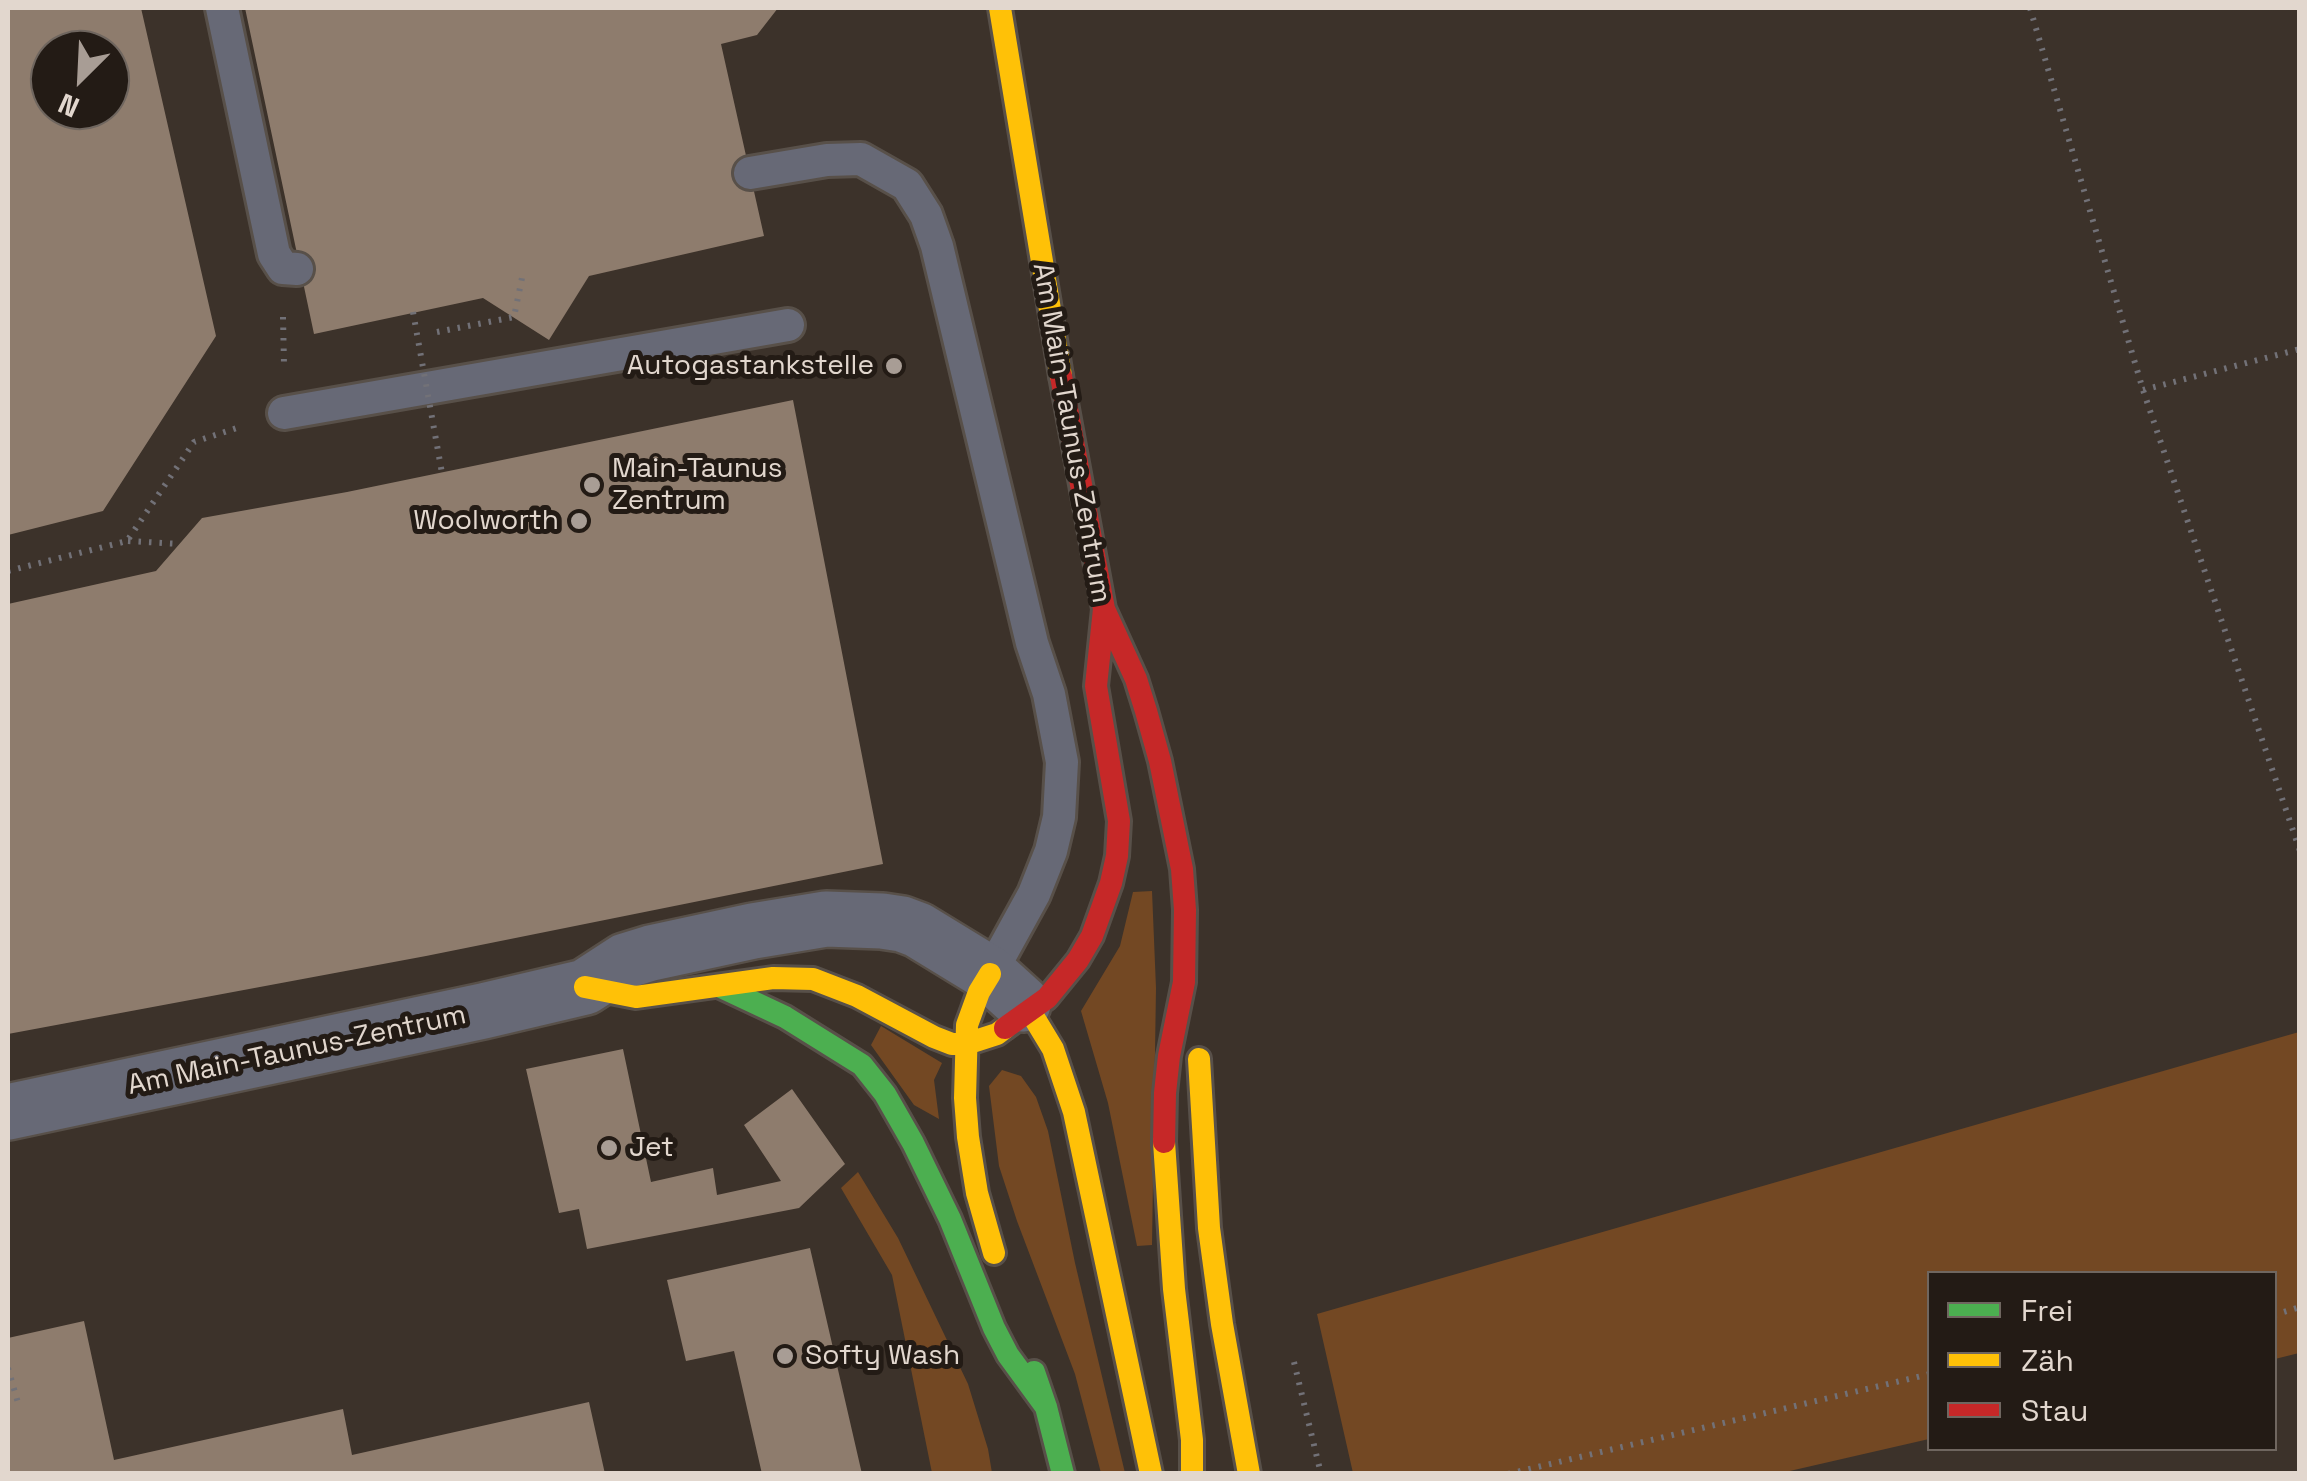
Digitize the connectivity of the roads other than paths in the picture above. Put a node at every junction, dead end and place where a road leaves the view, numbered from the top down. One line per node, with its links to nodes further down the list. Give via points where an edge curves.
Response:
1 (222, 8): 4 (lane, via 274,254)
2 (1000, 8): 7 (main road, Am Main-Taunus-Zentrum)
3 (750, 173): 8 (lane, via 862,159 907,184 937,246 1062,762 1051,850)
4 (290, 269)
5 (788, 325): 6 (lane)
6 (284, 414)
7 (1104, 608): 9 (main road, via 1136,680 1172,817 1185,910); 12 (main road, Am Main-Taunus-Zentrum, via 1096,686 1119,821 1117,856 1078,960)
8 (990, 974): 11 (street, Am Main-Taunus-Zentrum, via 902,924 841,919 651,953); 12 (street, Am Main-Taunus-Zentrum); 13 (main road, via 972,1007)
9 (1184, 982): 20 (main road, via 1168,1056 1164,1142); 21 (main road, via 1199,1050 1208,1228)
10 (718, 986): 11 (main road, Am Main-Taunus-Zentrum, via 636,997); 13 (main road, Am Main-Taunus-Zentrum, via 813,980 934,1037); 17 (main road, via 785,1017 862,1065 885,1094 950,1219 994,1328)
11 (585, 987): 14 (street, Am Main-Taunus-Zentrum)
12 (1030, 1012): 13 (main road, Am Main-Taunus-Zentrum); 19 (main road, via 1053,1049 1074,1112)
13 (966, 1044): 15 (main road, via 968,1137)
14 (8, 1112)
15 (1000, 1269)
16 (1023, 1338): 17 (main road)
17 (1046, 1407): 18 (main road)
18 (1063, 1474)
19 (1151, 1474)
20 (1192, 1474)
21 (1249, 1474)

